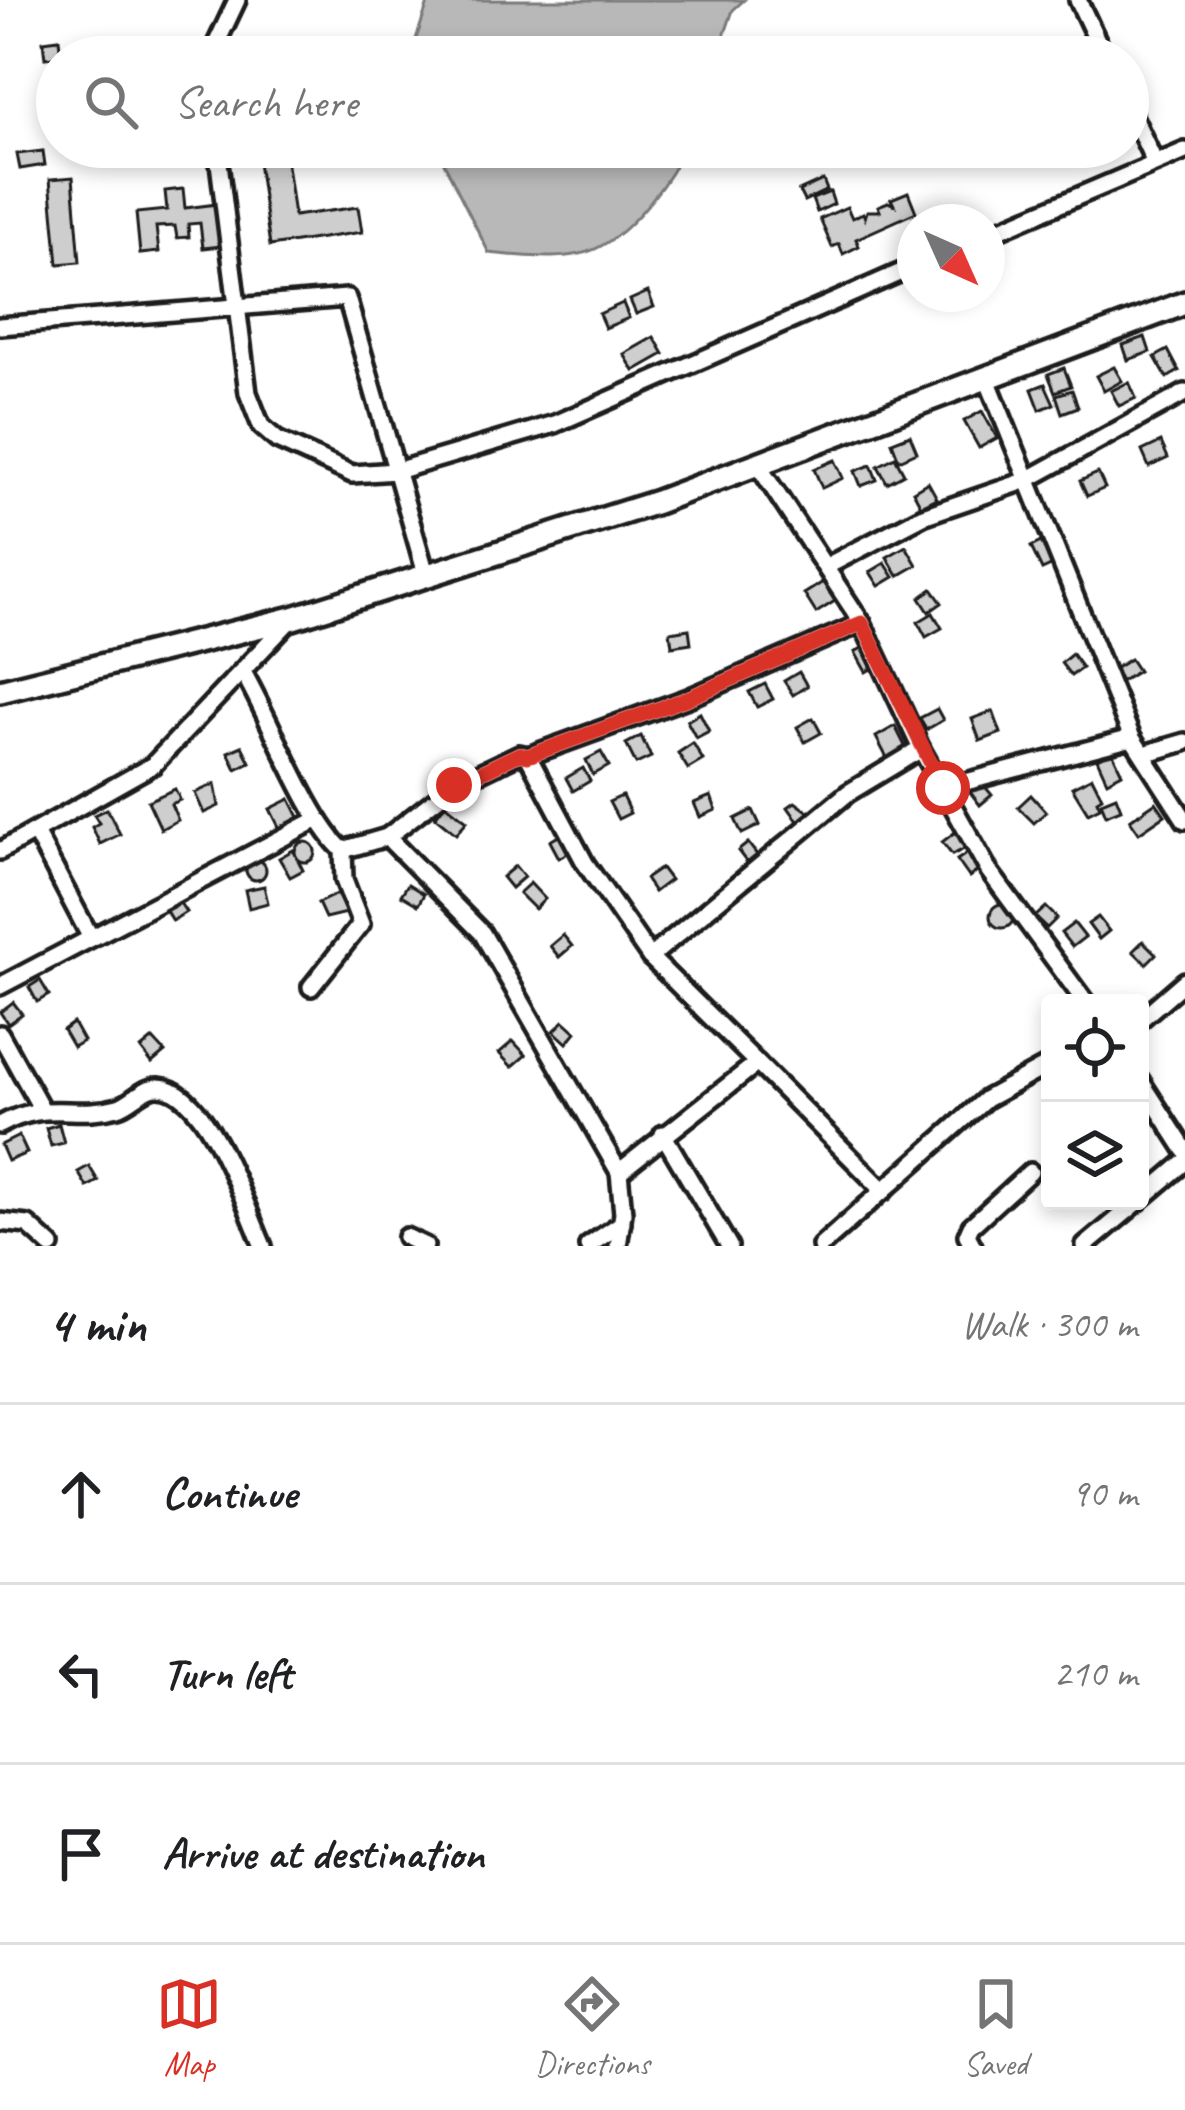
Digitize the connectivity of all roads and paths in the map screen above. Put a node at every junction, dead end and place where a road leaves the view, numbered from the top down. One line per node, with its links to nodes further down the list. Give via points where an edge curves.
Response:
1 (237, 0): 3 (street)
2 (1078, 0): 4 (street)
3 (220, 36)
4 (1095, 36)
5 (1149, 150): 7 (street)
6 (1185, 151): 7 (street)
7 (1154, 161): 8 (street)
8 (1149, 163)
9 (220, 168): 14 (street)
10 (1138, 168): 11 (street)
11 (1005, 227)
12 (897, 274): 19 (street, via 555,424)
13 (1185, 303): 16 (main road)
14 (238, 305): 15 (street); 19 (street, via 248,393 261,426 352,474); 19 (street, via 347,298)
15 (0, 326)
16 (987, 379): 18 (main road); 20 (street)
17 (1185, 392): 20 (street)
18 (758, 466): 21 (street); 22 (main road)
19 (396, 471): 22 (street)
20 (1025, 482): 21 (street, via 923,516); 27 (street)
21 (827, 566): 24 (street)
22 (426, 574): 23 (main road)
23 (292, 617): 25 (street); 26 (main road)
24 (862, 623): 29 (street); 31 (street)
25 (243, 672): 33 (street); 35 (street, via 153,765)
26 (0, 691)
27 (1132, 739): 30 (street); 32 (street)
28 (1185, 742): 30 (street)
29 (920, 749): 32 (street); 40 (street, via 848,794)
30 (1144, 754): 34 (street)
31 (528, 756): 36 (street, via 454,785); 40 (street, via 585,863)
32 (943, 788): 44 (street, via 989,871)
33 (318, 819): 37 (street); 39 (street)
34 (1185, 820)
35 (35, 832): 38 (street); 39 (street)
36 (387, 837): 37 (street); 55 (street, via 482,933)
37 (343, 850): 43 (street, via 344,880 361,924)
38 (0, 851)
39 (92, 938): 42 (street)
40 (650, 957): 47 (street)
41 (1185, 981): 45 (street)
42 (0, 986)
43 (311, 987)
44 (1079, 994)
45 (1149, 1012)
46 (0, 1034): 50 (street)
47 (757, 1063): 52 (street); 57 (street)
48 (1041, 1069): 57 (street, via 986,1099)
49 (1149, 1094): 53 (street)
50 (41, 1108): 51 (street); 64 (street, via 118,1107 155,1086 178,1095 214,1135)
51 (0, 1126)
52 (663, 1134): 55 (street); 68 (street)
53 (1185, 1150)
54 (1185, 1162): 58 (street)
55 (619, 1172): 61 (street)
56 (1030, 1172): 70 (street, via 971,1226)
57 (884, 1191): 69 (street)
58 (1149, 1193)
59 (1129, 1210): 71 (street)
60 (0, 1222): 63 (street, via 28,1225)
61 (622, 1223): 66 (street); 67 (street)
62 (406, 1237): 65 (street)
63 (51, 1246)
64 (263, 1246)
65 (425, 1246)
66 (588, 1246)
67 (618, 1246)
68 (729, 1246)
69 (821, 1246)
70 (973, 1246)
71 (1085, 1246)

